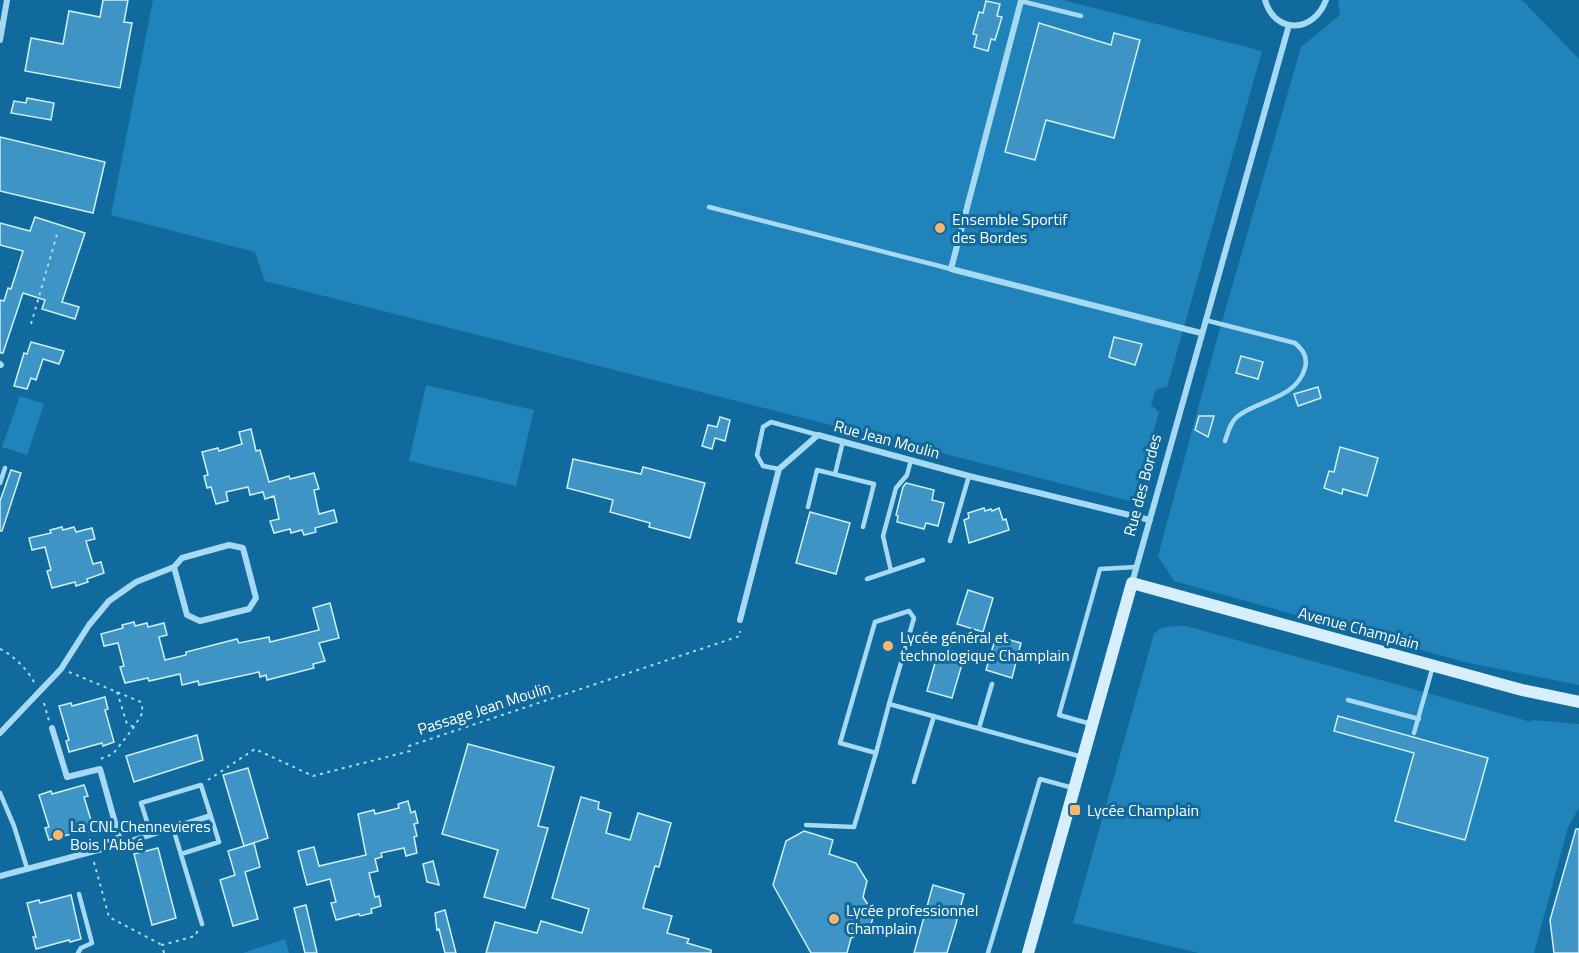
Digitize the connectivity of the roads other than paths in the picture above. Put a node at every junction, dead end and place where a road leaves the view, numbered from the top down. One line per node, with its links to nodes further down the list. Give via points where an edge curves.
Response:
1 (7, 0): 7 (street)
2 (1265, 0): 6 (street, via 1270,13)
3 (1326, 0): 6 (street, via 1308,24)
4 (1021, 1): 5 (lane); 9 (street)
5 (1081, 16)
6 (1289, 25): 10 (street, Rue des Bordes)
7 (0, 40)
8 (709, 207): 9 (lane)
9 (951, 269): 11 (street)
10 (1205, 320): 11 (street, Rue des Bordes); 14 (lane, via 1296,343 1307,361 1304,373 1289,391 1237,417)
11 (1201, 333): 22 (street, Rue des Bordes)
12 (818, 435): 13 (street, Rue Jean Moulin); 17 (street, Rue Jean Moulin); 17 (lane, via 771,422 763,427 757,455 763,466)
13 (843, 441): 15 (street, Rue Jean Moulin); 18 (lane)
14 (1225, 441)
15 (910, 460): 19 (street, Rue Jean Moulin); 28 (lane, via 883,536)
16 (5, 468): 20 (lane)
17 (778, 470): 31 (street)
18 (835, 474): 21 (lane, via 818,470); 23 (lane, via 874,484)
19 (969, 476): 22 (street, Rue Jean Moulin); 24 (lane)
20 (0, 483)
21 (808, 507)
22 (1150, 520): 27 (street, Rue des Bordes)
23 (863, 527)
24 (950, 541)
25 (923, 560): 28 (lane)
26 (174, 567): 26 (street, via 186,615 200,621 249,609 256,598 243,548 229,545 182,558); 42 (street, via 136,582 110,601 89,625 61,669)
27 (1136, 567): 30 (street, Rue des Bordes); 39 (lane, via 1100,569 1059,715)
28 (891, 571): 29 (lane)
29 (867, 579)
30 (1132, 583): 32 (street, Avenue Champlain); 39 (street, Rue des Bordes)
31 (740, 620)
32 (1433, 666): 35 (street, Avenue Champlain); 38 (lane)
33 (992, 684): 41 (lane)
34 (1348, 700): 38 (lane)
35 (1579, 702)
36 (889, 704): 37 (lane); 44 (lane); 44 (lane, via 914,618 909,611 875,622 840,743)
37 (934, 716): 41 (lane); 46 (lane)
38 (1419, 719): 43 (lane)
39 (1093, 725): 45 (street, Rue des Bordes)
40 (52, 728): 53 (street, via 67,777 99,769)
41 (979, 728): 45 (lane)
42 (0, 733)
43 (1414, 734)
44 (876, 753): 50 (lane, via 855,827)
45 (1084, 757): 47 (street, Rue des Bordes)
46 (914, 782)
47 (1075, 789): 60 (lane, via 1040,779); 61 (street, Rue des Bordes)
48 (0, 793): 55 (lane)
49 (210, 816): 51 (street); 52 (lane, via 201,784 141,803); 54 (lane, via 219,842)
50 (806, 825)
51 (172, 828): 52 (street); 54 (lane)
52 (151, 834): 53 (street)
53 (121, 844): 55 (street)
54 (181, 854): 58 (lane)
55 (27, 868): 56 (street)
56 (0, 876)
57 (79, 894): 59 (lane, via 92,943)
58 (202, 924)
59 (78, 953)
60 (988, 953)
61 (1028, 953)

